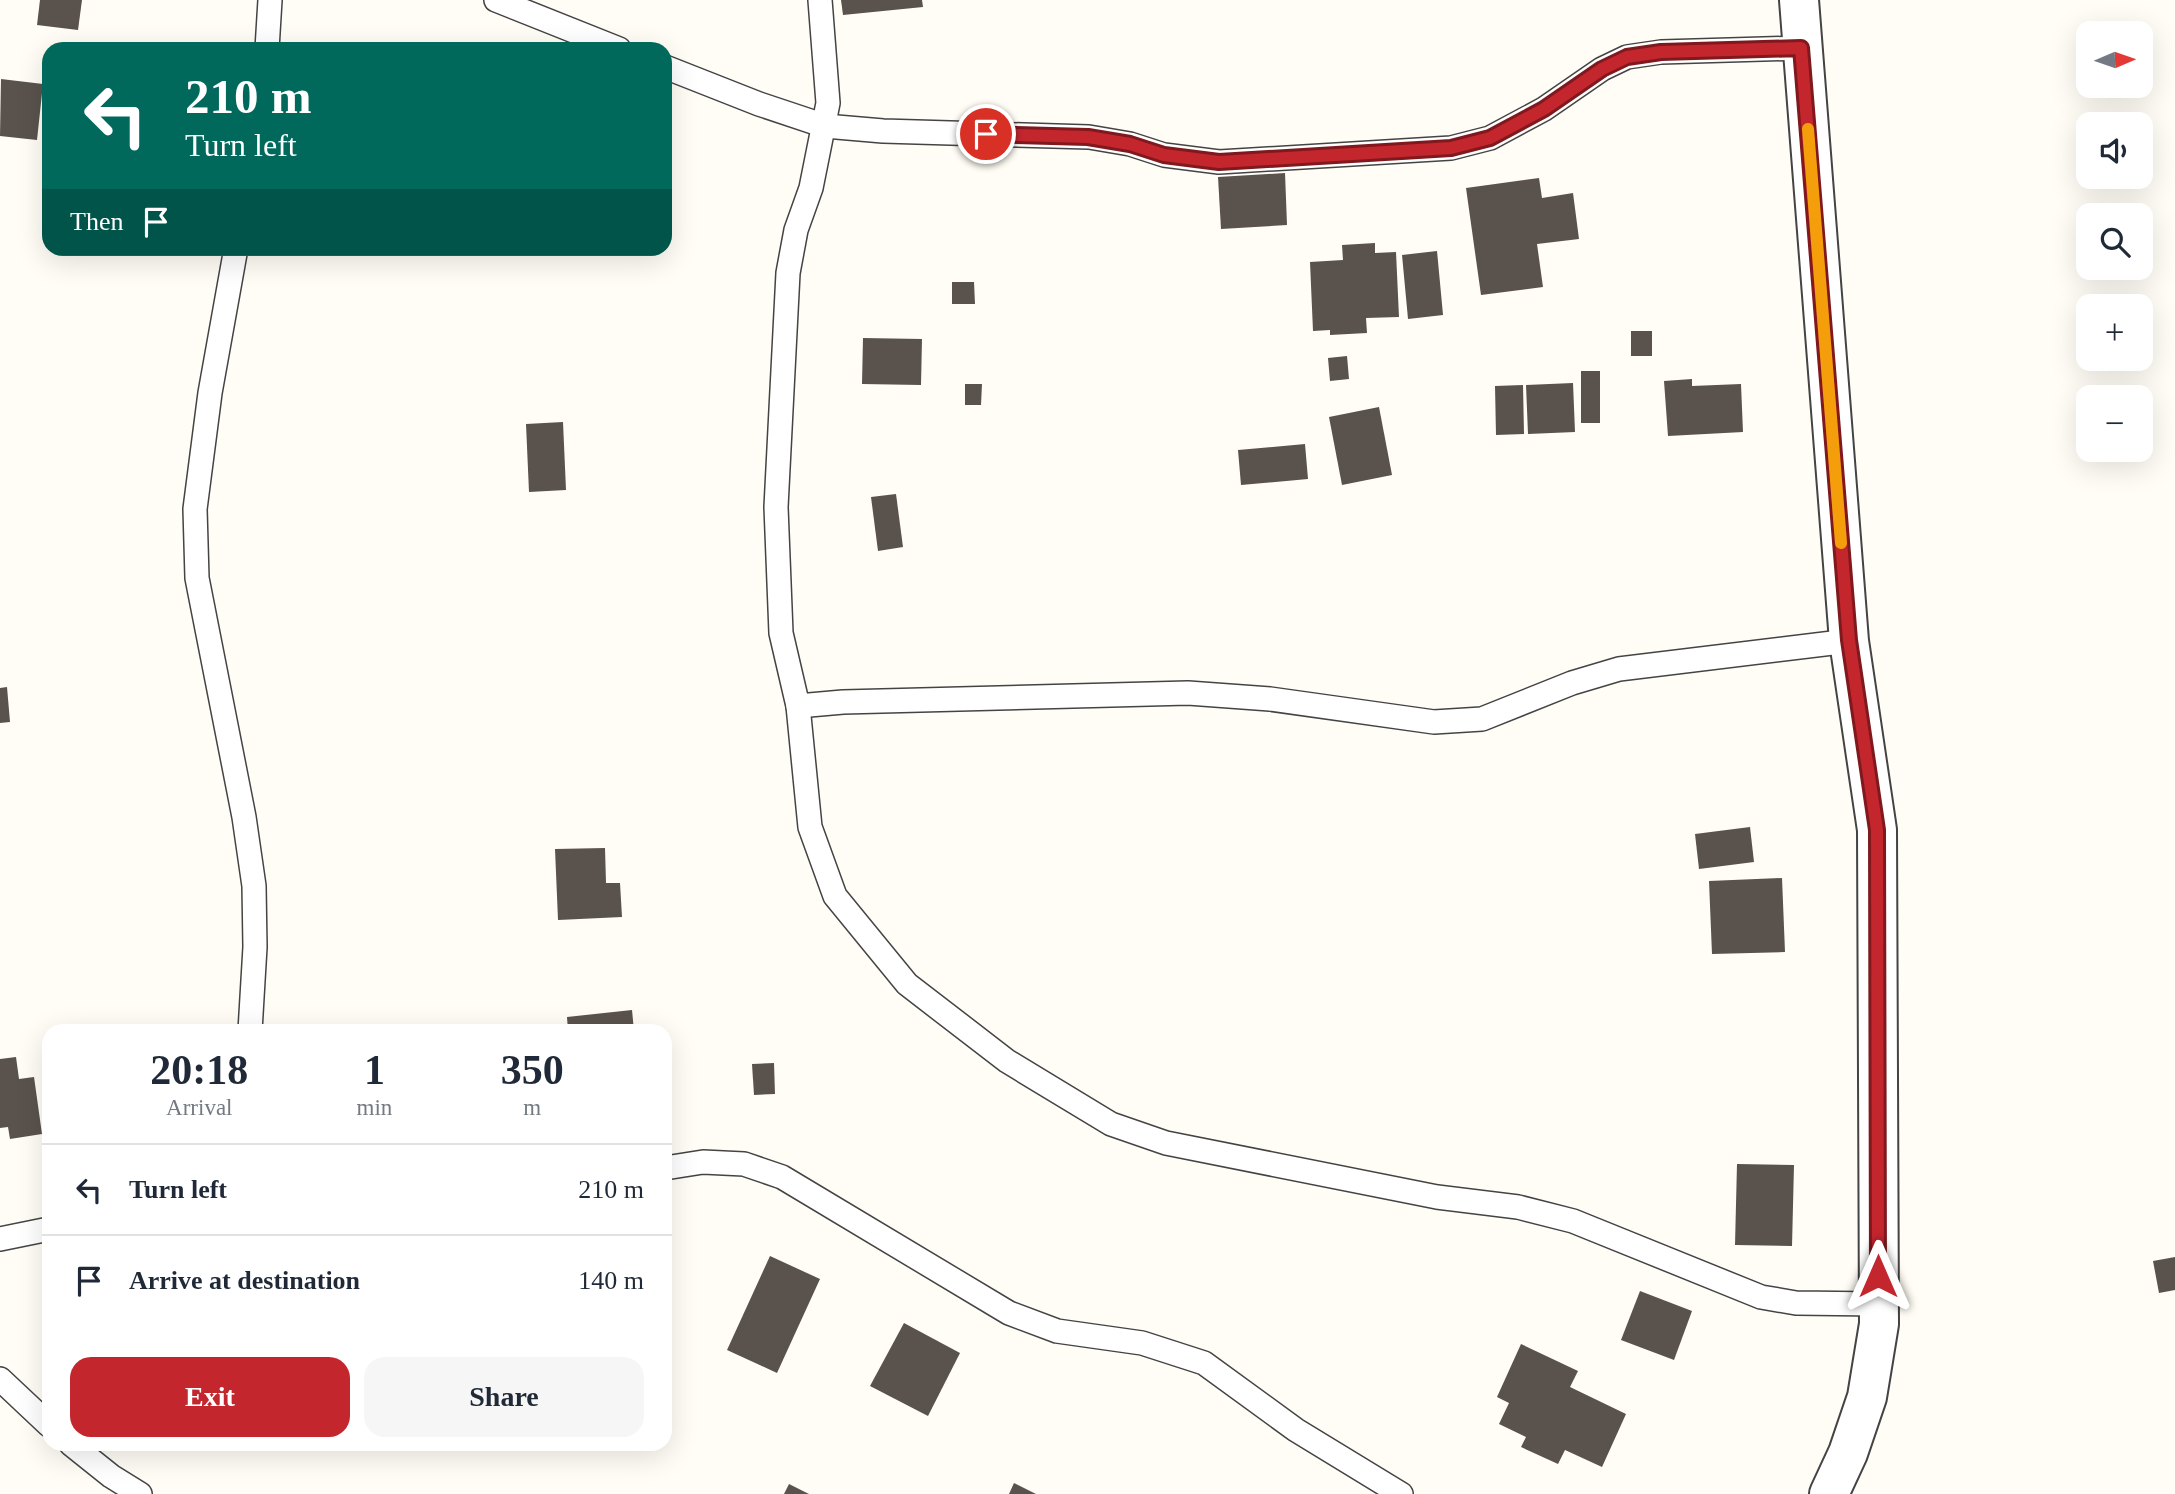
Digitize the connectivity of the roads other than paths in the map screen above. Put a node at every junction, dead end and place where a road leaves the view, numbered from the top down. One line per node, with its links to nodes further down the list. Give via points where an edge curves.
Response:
1 (270, 0): 5 (lane)
2 (496, 0): 6 (lane)
3 (820, 0): 9 (lane, via 828,83)
4 (1799, 0): 7 (street)
5 (267, 42)
6 (601, 42)
7 (1801, 48): 9 (lane, via 1627,57 1490,138 1451,148 1219,162 1088,137); 11 (street)
8 (672, 70): 9 (lane)
9 (825, 126): 12 (lane, via 788,273 776,507 781,633)
10 (235, 256): 13 (lane, via 195,509 197,578 254,886)
11 (1849, 640): 12 (lane, via 1619,669 1482,719 1434,722 1270,699 1188,693); 17 (street, via 1877,830)
12 (798, 706): 17 (lane, via 810,827 835,896 907,984 1007,1061 1111,1124 1166,1143 1437,1197 1518,1207 1562,1219 1761,1297 1796,1303)
13 (250, 1024)
14 (672, 1167): 22 (lane, via 703,1162 744,1164 782,1177 1009,1313 1057,1331 1142,1343 1204,1363 1296,1430)
15 (42, 1230): 16 (lane)
16 (0, 1239)
17 (1878, 1304): 23 (street, via 1867,1397)
18 (0, 1379): 19 (lane)
19 (42, 1418)
20 (80, 1451): 21 (lane)
21 (140, 1494)
22 (1401, 1494)
23 (1829, 1494)

